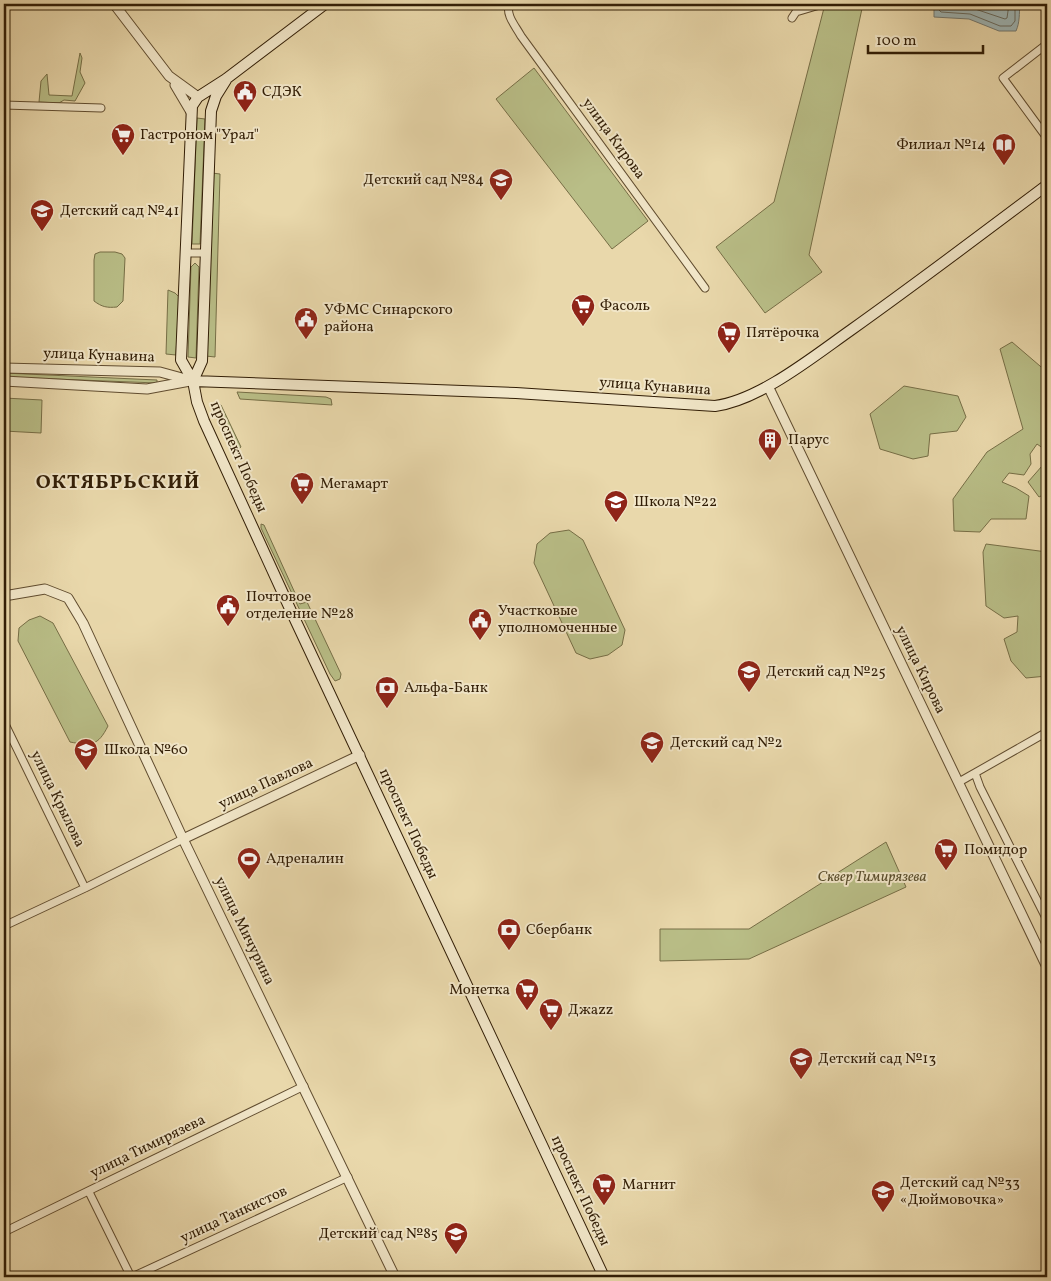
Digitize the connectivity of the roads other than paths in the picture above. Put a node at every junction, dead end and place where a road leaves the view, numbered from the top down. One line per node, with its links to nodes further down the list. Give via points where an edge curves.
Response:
1 (114, 4): 7 (street)
2 (325, 4): 8 (main road)
3 (509, 4): 18 (street, улица Кирова, via 510,19 521,36)
4 (823, 4): 5 (street, via 796,12)
5 (792, 18)
6 (1047, 44): 14 (street, via 1003,78)
7 (169, 76): 9 (street); 12 (street)
8 (226, 79): 9 (main road); 13 (main road)
9 (198, 97): 12 (main road, проспект Победы); 13 (main road)
10 (4, 105): 11 (street)
11 (101, 108)
12 (191, 112): 16 (main road, проспект Победы)
13 (211, 112): 17 (main road)
14 (1047, 138)
15 (1047, 185): 22 (main road, улица Кунавина, via 930,274)
16 (185, 253): 17 (street); 21 (main road, проспект Победы, via 181,360)
17 (206, 253): 21 (main road, via 202,361)
18 (704, 288)
19 (4, 368): 21 (street, улица Кунавина, via 160,372)
20 (4, 381): 21 (street, улица Кунавина, via 147,389)
21 (193, 381): 22 (main road, улица Кунавина, via 516,393 716,406); 26 (main road, проспект Победы, via 204,421)
22 (768, 386): 28 (street, улица Кирова)
23 (4, 596): 29 (street, улица Мичурина, via 45,590 68,598 83,623)
24 (4, 722): 30 (street, улица Крылова)
25 (1047, 732): 27 (street)
26 (360, 755): 29 (street, улица Павлова); 42 (main road, проспект Победы)
27 (975, 773): 28 (street); 31 (street)
28 (959, 782): 33 (street, улица Кирова)
29 (184, 838): 30 (street); 34 (street, улица Мичурина)
30 (85, 888): 32 (street)
31 (1047, 920)
32 (4, 926)
33 (1047, 967)
34 (304, 1086): 35 (street, улица Мичурина); 36 (street, улица Тимирязева)
35 (348, 1177): 40 (street, улица Танкистов); 41 (street, улица Мичурина)
36 (89, 1192): 37 (street, улица Тимирязева); 40 (street)
37 (4, 1232)
38 (4, 1268): 39 (street)
39 (8, 1277)
40 (132, 1277)
41 (395, 1277)
42 (604, 1277)

